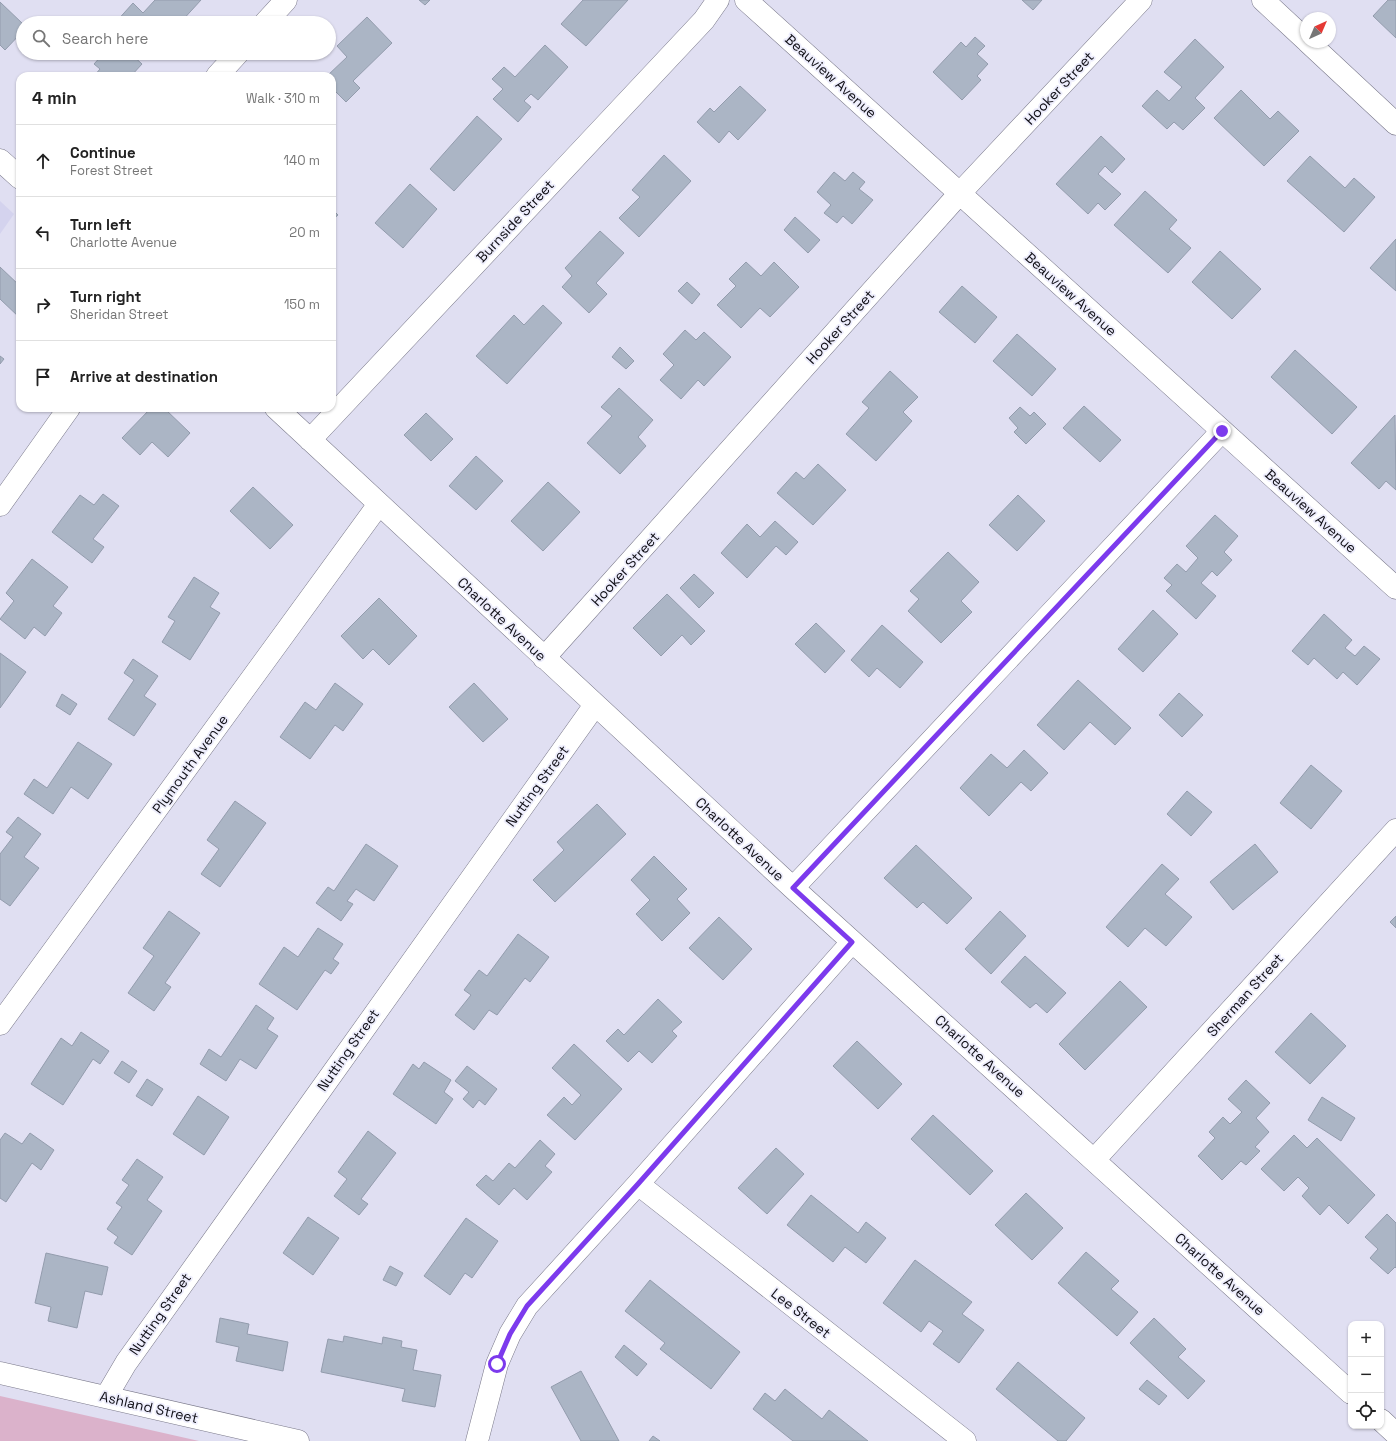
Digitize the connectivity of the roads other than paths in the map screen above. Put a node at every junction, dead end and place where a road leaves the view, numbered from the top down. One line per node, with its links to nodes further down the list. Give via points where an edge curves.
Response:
1 (286, 0): 6 (street)
2 (718, 0): 18 (street, Burnside Street, via 704,20)
3 (746, 0): 14 (street, Beauview Avenue)
4 (1141, 0): 14 (street, Hooker Street)
5 (1263, 0): 7 (street)
6 (271, 16)
7 (1300, 34)
8 (1315, 48): 11 (street)
9 (232, 60): 10 (street)
10 (221, 72)
11 (1396, 124)
12 (0, 160): 13 (street)
13 (16, 174)
14 (960, 193): 17 (street, Beauview Avenue); 22 (street, Hooker Street)
15 (66, 412): 19 (street)
16 (280, 412): 18 (street, Charlotte Avenue)
17 (1222, 431): 21 (street, Beauview Avenue); 25 (street)
18 (310, 440): 20 (street, Charlotte Avenue)
19 (0, 504)
20 (379, 504): 22 (street, Charlotte Avenue); 27 (street, Plymouth Avenue)
21 (1396, 588)
22 (544, 658): 23 (street, Charlotte Avenue)
23 (595, 705): 25 (street, Charlotte Avenue); 32 (street, Nutting Street, via 126,1363)
24 (1396, 830): 28 (street, Sherman Street)
25 (793, 888): 26 (street, Charlotte Avenue)
26 (852, 942): 28 (street, Charlotte Avenue); 29 (street)
27 (0, 1024)
28 (1094, 1160): 31 (street, Charlotte Avenue)
29 (638, 1184): 36 (street, via 527,1306 510,1334 497,1364); 37 (street, Lee Street)
30 (0, 1373): 32 (street, Ashland Street)
31 (1348, 1390)
32 (106, 1397): 35 (street, Ashland Street)
33 (1384, 1423): 34 (street)
34 (1396, 1434)
35 (298, 1441)
36 (477, 1441)
37 (965, 1441)

